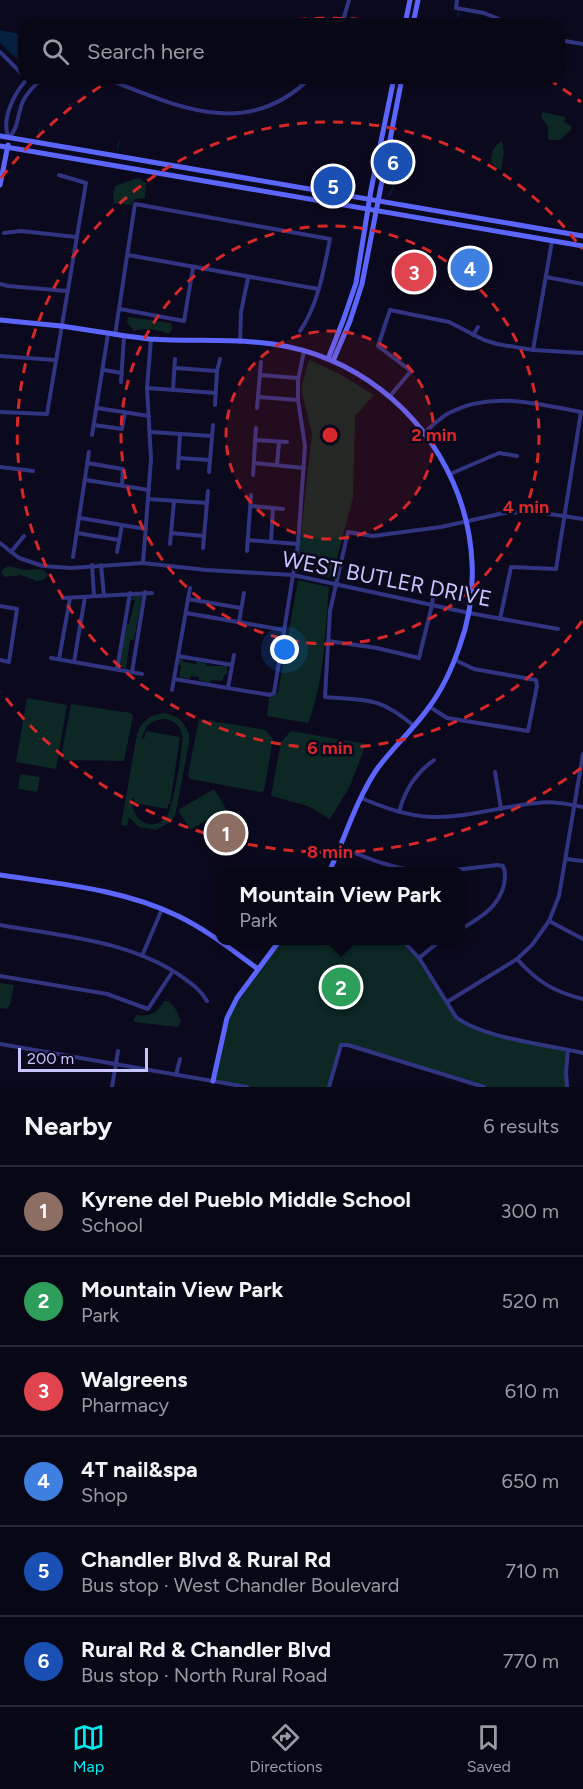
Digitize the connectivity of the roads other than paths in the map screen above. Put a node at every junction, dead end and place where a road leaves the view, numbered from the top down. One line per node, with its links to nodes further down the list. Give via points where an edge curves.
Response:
1 (349, 0): 5 (street)
2 (410, 0): 6 (street)
3 (418, 0): 7 (street)
4 (457, 0): 8 (street, via 456,8)
5 (344, 18)
6 (406, 18)
7 (414, 18)
8 (496, 18)
9 (565, 41): 10 (street)
10 (583, 44)
11 (0, 52): 12 (street)
12 (18, 70)
13 (22, 84): 21 (street, via 12,103 6,130)
14 (36, 84): 19 (street)
15 (121, 84): 16 (street, via 196,111 223,114 273,105)
16 (302, 84)
17 (393, 84): 26 (street)
18 (401, 84): 27 (street)
19 (34, 86): 21 (street, via 22,102 15,131)
20 (0, 136): 21 (street)
21 (9, 138): 23 (street); 26 (street)
22 (0, 146): 23 (street)
23 (7, 147): 25 (street); 28 (street)
24 (59, 175): 34 (street, via 86,183)
25 (0, 185)
26 (370, 199): 27 (street); 28 (street)
27 (377, 200): 29 (street); 30 (street)
28 (368, 208): 29 (street); 39 (street)
29 (375, 209): 31 (street); 39 (street)
30 (499, 221): 31 (street); 33 (street)
31 (497, 231): 35 (street)
32 (4, 233): 34 (street)
33 (583, 236)
34 (76, 237): 45 (street)
35 (552, 241): 36 (street); 40 (street)
36 (583, 246)
37 (128, 255): 38 (street); 44 (street, via 135,204 330,239); 46 (street)
38 (193, 268): 41 (street); 46 (street, via 183,321)
39 (362, 269): 64 (street)
40 (546, 277): 43 (street); 57 (street)
41 (248, 278): 44 (street); 56 (street)
42 (0, 284): 45 (street)
43 (583, 284)
44 (318, 289): 50 (street)
45 (67, 291): 48 (street)
46 (120, 309): 52 (street)
47 (0, 320): 48 (street)
48 (62, 326): 51 (street); 63 (street)
49 (477, 327): 53 (street)
50 (300, 331)
51 (108, 333): 52 (street); 67 (street)
52 (115, 334): 54 (street)
53 (473, 334): 57 (street, via 497,345); 76 (street, via 438,318 390,310 378,346 411,371)
54 (124, 336): 55 (street); 69 (street)
55 (151, 339): 56 (street); 73 (street)
56 (240, 342): 58 (street)
57 (532, 350): 59 (street)
58 (304, 351): 64 (street); 71 (street)
59 (583, 353)
60 (0, 356): 63 (street)
61 (175, 359): 66 (street)
62 (220, 359): 68 (street)
63 (56, 360): 82 (street, via 47,414)
64 (331, 360): 76 (street, via 361,374)
65 (261, 362): 70 (street)
66 (175, 368): 68 (street); 74 (street)
67 (104, 370): 69 (street); 80 (street)
68 (217, 371): 75 (street)
69 (122, 373): 72 (street)
70 (260, 375): 71 (street); 77 (street)
71 (298, 378): 78 (street)
72 (121, 382)
73 (147, 388): 74 (street); 84 (street)
74 (173, 390): 75 (street)
75 (216, 393): 79 (street)
76 (390, 396): 89 (street)
77 (258, 397): 78 (street); 81 (street)
78 (298, 400): 105 (street, via 305,436)
79 (215, 405)
80 (97, 408): 83 (street); 85 (street)
81 (257, 408)
82 (0, 412)
83 (125, 412): 84 (street); 85 (street, via 122,429)
84 (148, 416): 88 (street)
85 (94, 425): 91 (street)
86 (213, 425): 92 (street)
87 (256, 428): 93 (street)
88 (150, 432): 90 (street); 112 (street)
89 (425, 432): 108 (street); 121 (street, via 449,412 472,403 524,402 581,412)
90 (180, 434): 92 (street); 98 (street)
91 (92, 435)
92 (212, 436): 99 (street)
93 (255, 440): 94 (street); 101 (street)
94 (279, 442): 95 (street); 102 (street)
95 (287, 442)
96 (89, 452): 100 (street)
97 (517, 456): 108 (street, via 499,453)
98 (178, 458): 99 (street); 104 (street)
99 (210, 460): 107 (street)
100 (87, 463): 110 (street); 111 (street, via 122,468)
101 (254, 463): 102 (street); 109 (street)
102 (277, 465): 105 (street)
103 (0, 467): 106 (street)
104 (178, 468)
105 (304, 468): 136 (street)
106 (33, 471)
107 (210, 472)
108 (450, 474): 124 (street)
109 (253, 475)
110 (86, 480): 111 (street); 122 (street)
111 (122, 486): 112 (street)
112 (148, 490): 115 (street)
113 (208, 491): 117 (street)
114 (251, 495): 118 (street)
115 (148, 499): 116 (street); 126 (street)
116 (174, 501): 117 (street); 128 (street)
117 (207, 503): 130 (street)
118 (250, 506): 119 (street); 132 (street)
119 (273, 508): 120 (street); 133 (street)
120 (283, 509)
121 (565, 517): 123 (street); 124 (street, via 537,512 504,513); 163 (street, via 556,569 511,567)
122 (80, 518): 125 (street); 127 (street)
123 (583, 519)
124 (467, 522): 146 (street, via 373,536 348,532); 162 (street, via 472,560)
125 (122, 525): 126 (street); 131 (street)
126 (146, 529): 142 (street)
127 (77, 533): 131 (street); 141 (street)
128 (171, 533): 130 (street); 135 (street)
129 (24, 536): 139 (street)
130 (204, 536): 137 (street)
131 (119, 540): 140 (street)
132 (248, 540): 133 (street); 138 (street)
133 (271, 542): 136 (street)
134 (0, 543): 139 (street, WEST BUTLER DRIVE)
135 (171, 544)
136 (297, 544): 145 (street)
137 (204, 548)
138 (247, 550)
139 (11, 552): 143 (street, WEST BUTLER DRIVE, via 43,566)
140 (117, 552)
141 (73, 557)
142 (143, 562): 144 (street, WEST BUTLER DRIVE); 145 (street, WEST BUTLER DRIVE)
143 (92, 565): 144 (street, WEST BUTLER DRIVE); 153 (street)
144 (101, 565): 153 (street)
145 (293, 574): 146 (street, WEST BUTLER DRIVE); 166 (street)
146 (335, 583): 158 (street, WEST BUTLER DRIVE); 167 (street)
147 (435, 583): 158 (street)
148 (190, 588): 157 (street)
149 (145, 592): 151 (street); 152 (street); 177 (street)
150 (244, 592): 160 (street)
151 (129, 593): 153 (street); 176 (street)
152 (152, 593)
153 (99, 596): 154 (street)
154 (85, 597): 156 (street); 174 (street)
155 (63, 598): 156 (street)
156 (70, 598): 171 (street)
157 (188, 599): 160 (street); 161 (street)
158 (432, 605): 162 (street, WEST BUTLER DRIVE); 167 (street, via 419,658)
159 (0, 606): 172 (street, via 17,609 9,662)
160 (241, 608): 164 (street)
161 (186, 613): 164 (street); 169 (street)
162 (469, 613): 163 (street, WEST BUTLER DRIVE); 173 (street)
163 (500, 619): 165 (street, WEST BUTLER DRIVE)
164 (239, 622): 166 (street)
165 (558, 629)
166 (284, 630): 180 (street, via 272,694)
167 (328, 641): 183 (street, via 325,697 385,704)
168 (234, 655): 175 (street)
169 (178, 656): 175 (street); 179 (street)
170 (51, 658): 171 (street)
171 (59, 659): 174 (street)
172 (0, 660)
173 (455, 660): 182 (street); 182 (street, via 474,669 536,680 528,731 447,718)
174 (74, 662): 176 (street)
175 (232, 665): 180 (street)
176 (117, 669): 177 (street)
177 (132, 672): 178 (street)
178 (142, 674)
179 (174, 679): 180 (street); 181 (street)
180 (228, 688)
181 (172, 690)
182 (430, 707): 183 (street)
183 (414, 726): 187 (street, via 378,768)
184 (583, 754): 188 (street)
185 (434, 760): 191 (street, via 415,777)
186 (495, 772): 190 (street)
187 (361, 798): 191 (street); 192 (street)
188 (574, 806): 189 (street); 190 (street, via 536,803); 193 (street)
189 (583, 807)
190 (501, 808): 191 (street, via 448,817)
191 (399, 812)
192 (340, 847): 195 (street); 196 (street)
193 (566, 858): 194 (street); 200 (street, via 559,896)
194 (583, 861)
195 (330, 867)
196 (392, 867)
197 (465, 870): 202 (street, via 503,866 506,872 497,902 484,916)
198 (0, 875): 199 (street, via 123,895)
199 (162, 909): 203 (street); 209 (street)
200 (549, 921): 204 (street); 211 (street)
201 (0, 926): 209 (street, via 98,943)
202 (465, 927)
203 (216, 939)
204 (583, 939)
205 (224, 945): 212 (street)
206 (276, 945): 212 (street)
207 (407, 945): 210 (street)
208 (435, 945): 210 (street)
209 (142, 956): 213 (street)
210 (419, 958): 217 (street)
211 (517, 959): 215 (street, via 547,987); 217 (street)
212 (258, 969): 225 (street, via 226,1018)
213 (173, 971): 214 (street, via 148,1009 107,994); 216 (street, via 201,990)
214 (0, 976)
215 (583, 999)
216 (207, 1001)
217 (447, 1002): 219 (street, via 456,1017 472,1028)
218 (0, 1044): 223 (street)
219 (568, 1050): 221 (street); 231 (street)
220 (118, 1051): 223 (street)
221 (583, 1053)
222 (180, 1059): 224 (street)
223 (116, 1064): 224 (street); 227 (street)
224 (177, 1075): 225 (street)
225 (213, 1084): 228 (street)
226 (473, 1085): 229 (street, via 341,1045); 230 (street)
227 (112, 1087)
228 (247, 1087)
229 (329, 1087)
230 (484, 1087)
231 (567, 1087)

